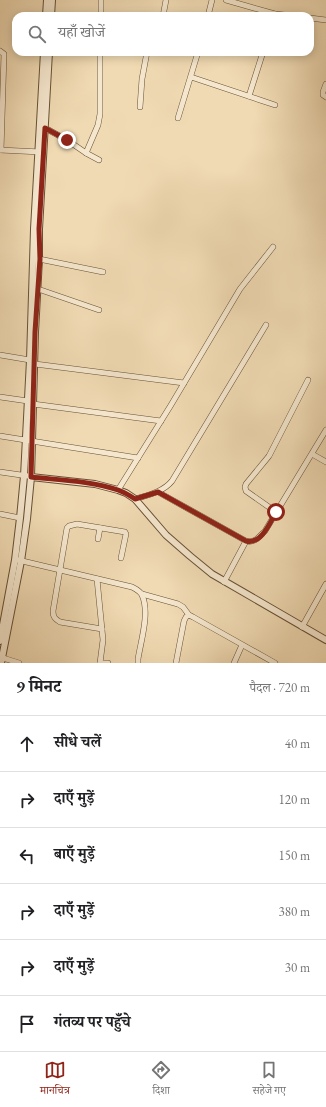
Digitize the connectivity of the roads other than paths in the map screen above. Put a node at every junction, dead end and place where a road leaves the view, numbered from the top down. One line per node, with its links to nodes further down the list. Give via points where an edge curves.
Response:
1 (47, 0): 7 (street)
2 (52, 0): 8 (street)
3 (101, 0): 9 (street)
4 (166, 0): 10 (street)
5 (212, 0): 11 (street)
6 (226, 0): 12 (street)
7 (46, 12)
8 (51, 12)
9 (101, 12)
10 (164, 12)
11 (209, 12)
12 (265, 12)
13 (314, 18): 14 (street)
14 (326, 20)
15 (0, 51): 28 (street, via 4,54)
16 (44, 56): 32 (street)
17 (49, 56): 30 (street)
18 (100, 56): 33 (street, via 100,114)
19 (146, 56): 27 (street)
20 (197, 56): 22 (street)
21 (262, 56): 24 (street)
22 (191, 77): 24 (street); 29 (street)
23 (326, 84): 25 (street, via 323,95)
24 (249, 96): 26 (street)
25 (326, 97)
26 (275, 105)
27 (140, 107)
28 (1, 114): 31 (street)
29 (178, 118)
30 (45, 128): 32 (street); 33 (street)
31 (0, 150): 32 (street)
32 (40, 152): 36 (street); 42 (street, via 31,289)
33 (86, 153): 34 (street)
34 (98, 160)
35 (273, 247): 45 (street, via 240,289)
36 (40, 259): 37 (street); 38 (street)
37 (103, 272)
38 (38, 289): 39 (street); 43 (street)
39 (99, 310)
40 (266, 325): 58 (street, via 172,481)
41 (0, 355): 42 (street)
42 (30, 360): 43 (street); 47 (street)
43 (35, 364): 45 (street); 47 (street)
44 (308, 380): 60 (street, via 269,456 245,487)
45 (184, 383): 48 (street)
46 (0, 397): 47 (street)
47 (30, 403): 48 (street); 51 (street)
48 (161, 421): 53 (street)
49 (326, 430): 52 (street)
50 (0, 436): 51 (street)
51 (29, 440): 53 (street); 56 (street)
52 (312, 454): 54 (street); 60 (street)
53 (138, 458): 57 (street)
54 (326, 462)
55 (0, 472): 56 (street)
56 (27, 476): 57 (street, via 95,484); 62 (street); 67 (street, via 27,519)
57 (118, 490): 59 (street)
58 (158, 492): 59 (street); 65 (street)
59 (135, 499): 70 (street, via 166,534)
60 (276, 512): 65 (street, via 257,540)
61 (0, 514): 62 (street)
62 (20, 518): 67 (street)
63 (100, 528): 64 (street); 66 (street, via 125,532); 68 (street, via 77,524 67,528)
64 (98, 539)
65 (246, 541): 70 (street)
66 (121, 558)
67 (18, 560): 68 (street); 76 (street)
68 (60, 570): 69 (street); 75 (street, via 53,611 55,619)
69 (97, 579): 72 (street, via 132,587); 75 (street)
70 (224, 582): 74 (street)
71 (326, 584): 74 (street)
72 (142, 594): 73 (street, via 178,604); 83 (street, via 146,609)
73 (189, 615): 78 (street); 84 (street, via 184,621)
74 (302, 627): 77 (street)
75 (102, 629): 81 (street)
76 (2, 639): 79 (street)
77 (326, 640)
78 (242, 645): 85 (street); 86 (street)
79 (2, 660): 80 (street)
80 (19, 663)
81 (100, 663): 82 (street)
82 (108, 663)
83 (138, 663)
84 (176, 663)
85 (234, 663)
86 (275, 663)

